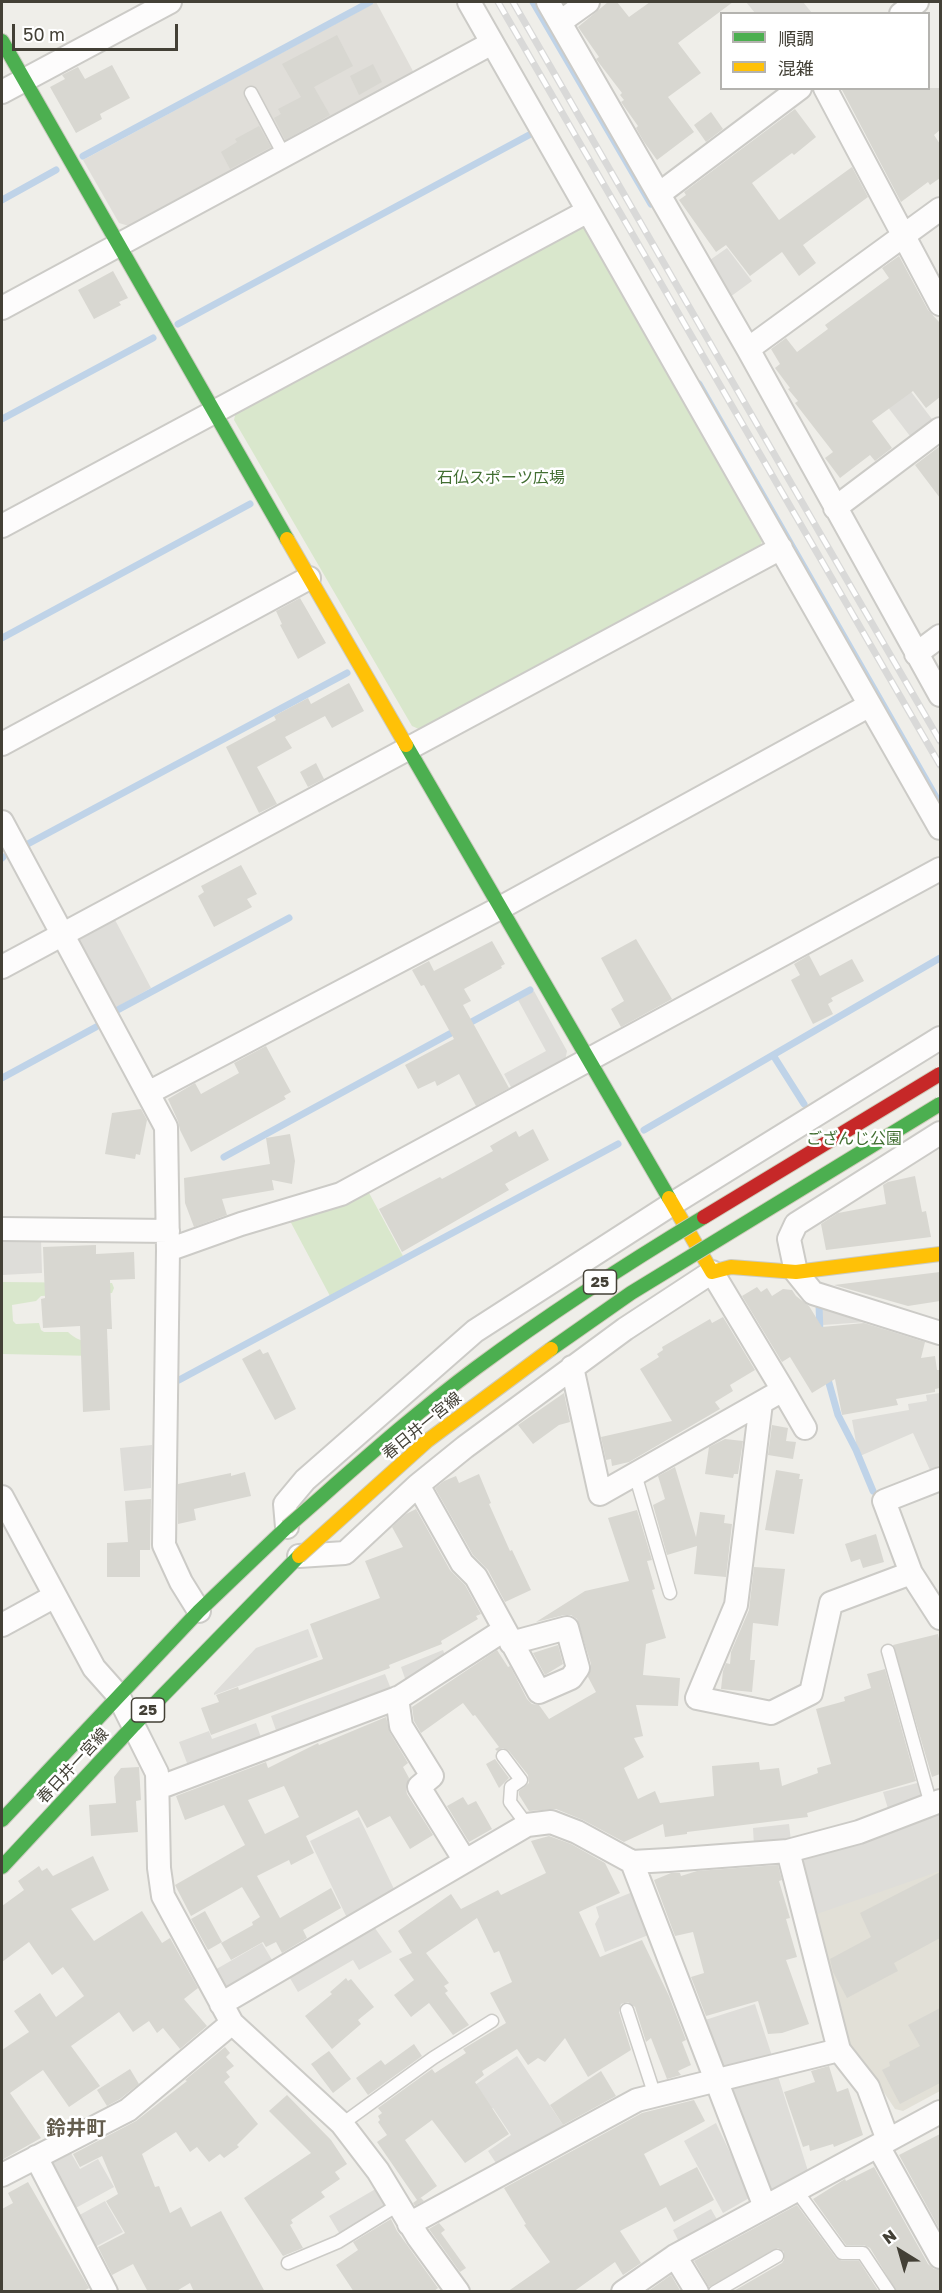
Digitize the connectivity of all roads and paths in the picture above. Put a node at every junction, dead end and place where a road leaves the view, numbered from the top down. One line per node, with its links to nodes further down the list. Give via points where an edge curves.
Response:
1 (170, 2): 10 (street)
2 (469, 2): 9 (street)
3 (548, 2): 7 (street)
4 (588, 2): 7 (street)
5 (916, 2): 6 (street)
6 (904, 12)
7 (561, 22): 16 (street)
8 (2, 40): 10 (main road)
9 (492, 43): 15 (street); 18 (street)
10 (24, 80): 13 (street); 20 (main road)
11 (797, 90): 16 (street)
12 (826, 90): 19 (street)
13 (2, 92)
14 (251, 93): 15 (lane)
15 (284, 155): 20 (street)
16 (659, 194): 23 (street)
17 (940, 209): 19 (street)
18 (588, 211): 24 (street); 28 (street)
19 (904, 236): 21 (street); 23 (street)
20 (119, 245): 22 (street); 24 (main road)
21 (940, 304)
22 (2, 308)
23 (747, 349): 26 (street)
24 (214, 412): 27 (street); 29 (main road)
25 (940, 429): 26 (street)
26 (835, 507): 31 (street)
27 (2, 526)
28 (780, 548): 33 (street); 35 (street)
29 (309, 578): 34 (street); 35 (main road)
30 (940, 636): 31 (street)
31 (916, 654): 32 (street)
32 (940, 695)
33 (870, 705): 37 (street); 39 (street)
34 (2, 744)
35 (407, 748): 39 (main road); 40 (street)
36 (2, 822): 40 (street)
37 (940, 828)
38 (940, 869): 43 (street)
39 (500, 908): 43 (main road); 45 (street)
40 (62, 934): 41 (street); 45 (street)
41 (2, 967)
42 (940, 1038): 48 (street)
43 (589, 1061): 48 (main road); 50 (street, via 341,1194)
44 (940, 1074): 63 (main road, 春日井一宮線 / 25, bridge, via 615,1271 475,1370)
45 (148, 1093): 50 (street, via 166,1127)
46 (940, 1104): 64 (main road, 春日井一宮線 / 25, bridge, via 631,1293 427,1441)
47 (940, 1133): 53 (street, via 796,1224 789,1239)
48 (672, 1204): 52 (main road); 63 (street, via 475,1331 305,1480 285,1504)
49 (2, 1229): 50 (street)
50 (168, 1241): 68 (street, via 164,1545)
51 (940, 1254): 53 (main road)
52 (712, 1272): 53 (main road, via 731,1267); 55 (street); 56 (street)
53 (796, 1272): 54 (street, via 813,1293)
54 (940, 1334)
55 (572, 1367): 59 (street, via 600,1494); 61 (street)
56 (783, 1390): 57 (street); 58 (street)
57 (761, 1403): 59 (street); 65 (street, via 736,1605 697,1698 771,1713 811,1693 831,1603)
58 (805, 1428)
59 (635, 1474): 66 (lane)
60 (940, 1479): 65 (street, via 884,1501)
61 (418, 1485): 64 (street, via 345,1553); 73 (street, via 508,1636)
62 (2, 1497): 67 (street)
63 (286, 1527): 68 (main road, 春日井一宮線 / 25)
64 (299, 1556): 74 (main road, 春日井一宮線 / 25)
65 (911, 1573): 69 (street)
66 (670, 1593)
67 (55, 1596): 70 (street); 72 (street, via 94,1668)
68 (199, 1611): 72 (main road, 春日井一宮線 / 25)
69 (940, 1618)
70 (2, 1625)
71 (888, 1650): 77 (lane)
72 (118, 1695): 74 (street); 78 (main road, 春日井一宮線 / 25)
73 (397, 1698): 76 (street); 81 (street, via 401,1726 432,1776 420,1787)
74 (134, 1725): 76 (street, via 157,1773); 83 (main road, 春日井一宮線 / 25)
75 (503, 1756): 79 (lane, via 521,1780 511,1787 510,1802)
76 (158, 1788): 84 (street, via 163,1896)
77 (936, 1803): 80 (street, via 859,1832)
78 (2, 1820)
79 (527, 1825): 81 (street); 82 (street, via 560,1825)
80 (788, 1851): 82 (street); 88 (street)
81 (465, 1861): 84 (street)
82 (632, 1862): 89 (street)
83 (2, 1867)
84 (221, 2004): 87 (street)
85 (627, 2010): 90 (lane)
86 (492, 2021): 92 (lane)
87 (232, 2023): 92 (street); 94 (street, via 128,2110)
88 (839, 2050): 89 (street); 93 (street, via 868,2087)
89 (717, 2081): 90 (street); 97 (street)
90 (655, 2096): 98 (street, via 637,2100)
91 (940, 2112): 93 (street)
92 (342, 2124): 98 (street)
93 (883, 2143): 96 (street); 101 (street)
94 (36, 2157): 95 (street); 103 (street)
95 (2, 2175)
96 (796, 2190): 97 (street); 108 (lane, via 842,2253 863,2253)
97 (765, 2207): 99 (street)
98 (404, 2214): 102 (lane); 104 (street)
99 (675, 2256): 105 (street); 106 (street)
100 (777, 2256): 107 (lane)
101 (940, 2257)
102 (288, 2263)
103 (106, 2292)
104 (458, 2292)
105 (623, 2292)
106 (697, 2292)
107 (715, 2292)
108 (889, 2292)

